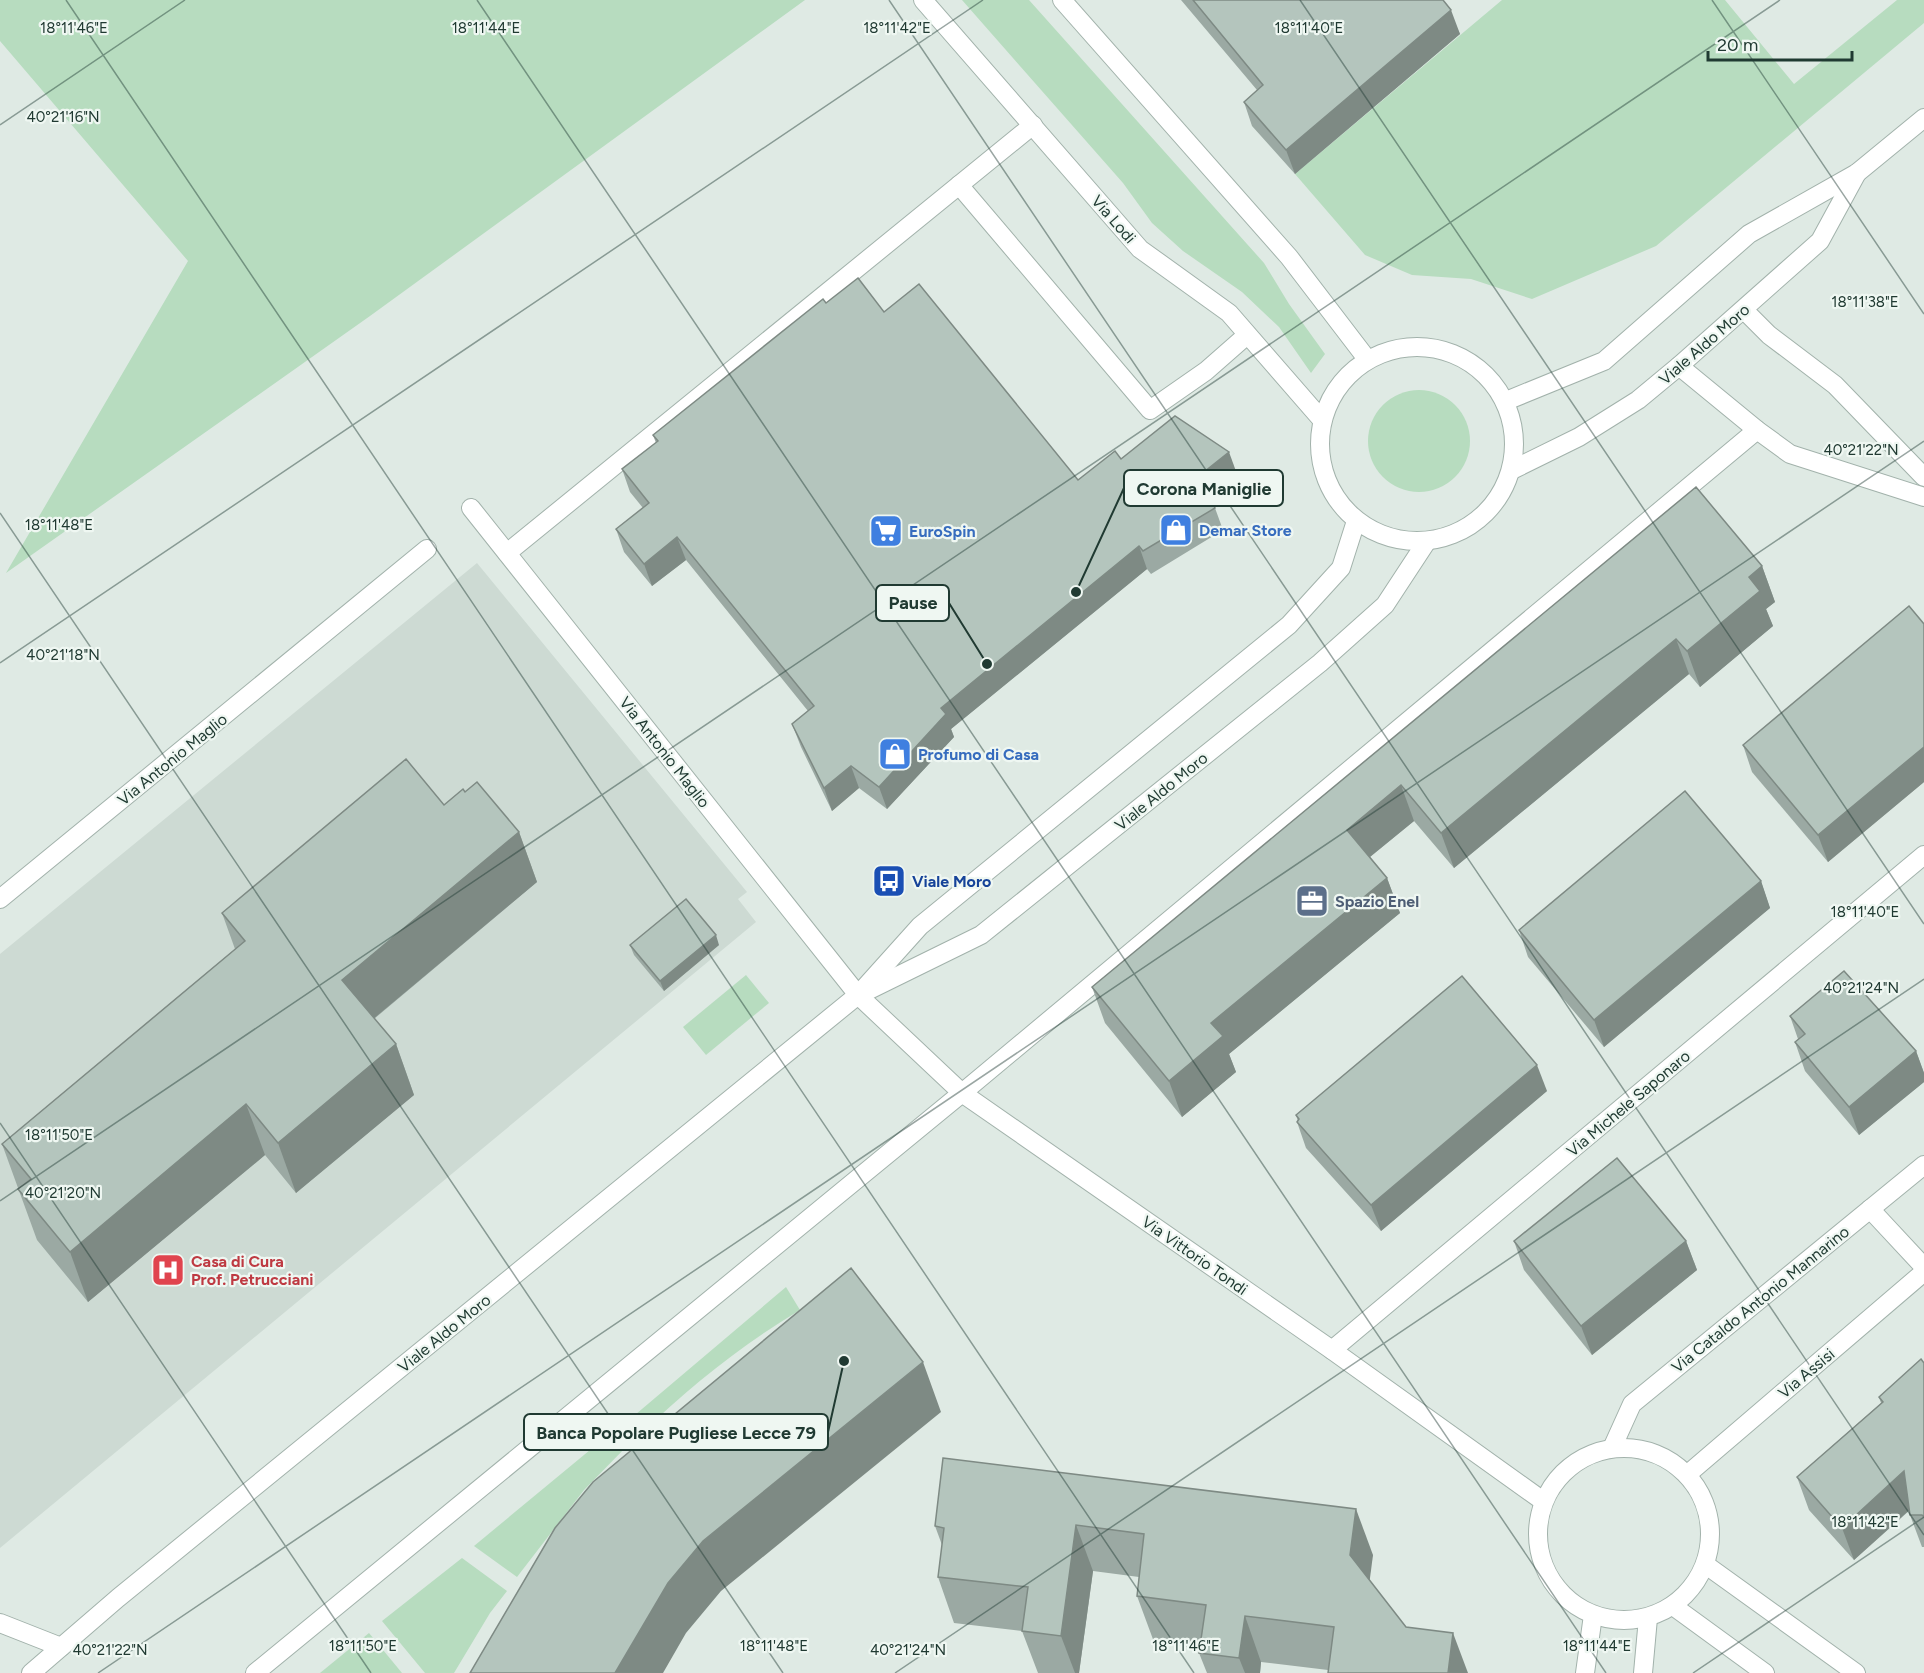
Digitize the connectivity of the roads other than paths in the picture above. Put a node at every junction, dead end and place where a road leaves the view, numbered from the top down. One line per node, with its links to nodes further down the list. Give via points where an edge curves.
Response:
1 (923, 0): 4 (street, Via Lodi)
2 (1062, 0): 9 (street, via 1289,257)
3 (1924, 118): 5 (street, Viale Aldo Moro)
4 (1033, 125): 6 (street); 8 (street, Via Lodi, via 1140,249 1229,313)
5 (1857, 173): 7 (street, Viale Aldo Moro, via 1820,241); 11 (street, Viale Aldo Moro, via 1749,234 1604,361)
6 (959, 185): 8 (street, via 1150,410 1206,371); 21 (street)
7 (1744, 310): 10 (street, Viale Aldo Moro); 15 (street, via 1769,335 1835,385)
8 (1247, 335): 12 (street, Via Lodi)
9 (1366, 359): 11 (street, via 1419,345 1470,361); 12 (street, via 1339,386)
10 (1679, 366): 13 (street); 14 (street, Viale Aldo Moro, via 1638,400 1599,425)
11 (1506, 401): 14 (street, via 1515,435)
12 (1322, 420): 18 (street, via 1320,457 1332,492)
13 (1757, 430): 16 (street, via 1790,454); 25 (street)
14 (1512, 470): 19 (street, via 1494,505 1464,530)
15 (1924, 477)
16 (1924, 497)
17 (471, 508): 21 (street, Via Antonio Maglio)
18 (1356, 521): 19 (street, via 1389,537); 24 (street, Viale Aldo Moro, via 1341,568 1289,625 920,926)
19 (1426, 541): 24 (street, Viale Aldo Moro, via 1385,605 1320,663 981,935)
20 (427, 549): 23 (street, Via Antonio Maglio)
21 (507, 553): 24 (street, Via Antonio Maglio)
22 (1924, 855): 30 (street, Via Michele Saponaro)
23 (0, 899)
24 (858, 995): 25 (street, Via Vittorio Tondi); 39 (street, Viale Aldo Moro)
25 (962, 1093): 30 (street, Via Vittorio Tondi); 43 (street)
26 (1924, 1165): 27 (street, Via Cataldo Antonio Mannarino)
27 (1870, 1209): 28 (street); 31 (street, Via Cataldo Antonio Mannarino, via 1632,1404)
28 (1924, 1267)
29 (1924, 1272): 32 (street, Via Assisi)
30 (1332, 1350): 33 (street, Via Vittorio Tondi)
31 (1613, 1446): 32 (street, via 1654,1450); 33 (street, via 1570,1464)
32 (1689, 1473): 34 (street, via 1711,1516)
33 (1543, 1501): 36 (street, via 1537,1546 1556,1588)
34 (1706, 1565): 35 (street, via 1693,1587); 46 (street)
35 (1673, 1606): 37 (street); 40 (street)
36 (1593, 1616): 37 (street, via 1620,1621); 44 (street)
37 (1648, 1618): 41 (street)
38 (0, 1623): 39 (street)
39 (61, 1647): 42 (street, Viale Aldo Moro)
40 (1744, 1666): 45 (street)
41 (1644, 1672)
42 (31, 1673)
43 (255, 1673)
44 (1585, 1673)
45 (1765, 1673)
46 (1856, 1673)

